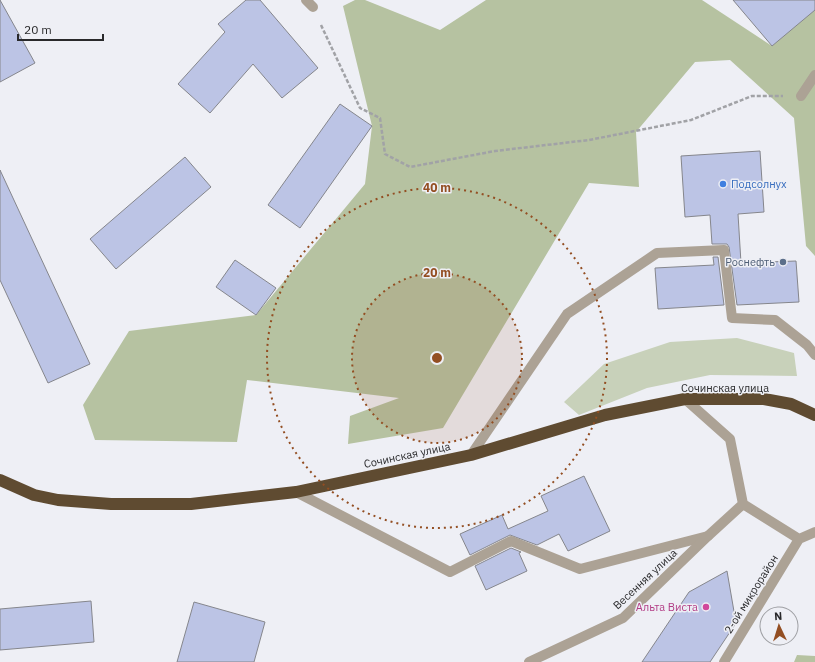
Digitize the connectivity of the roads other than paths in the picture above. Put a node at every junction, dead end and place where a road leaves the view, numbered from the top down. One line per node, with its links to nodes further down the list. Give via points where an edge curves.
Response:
1 (815, 75): 2 (street)
2 (801, 96)
3 (815, 355): 6 (street, via 807,345 775,320 732,318 724,250 657,253 567,314)
4 (685, 399): 5 (highway, Сочинская улица, via 764,398 791,404); 6 (highway, Сочинская улица, via 605,415); 9 (street, via 730,439)
5 (815, 414)
6 (471, 455): 8 (highway, Сочинская улица)
7 (0, 480): 8 (highway, Сочинская улица, via 34,495 58,500 111,504 191,504)
8 (296, 492): 11 (street, via 450,572 511,541 580,569)
9 (743, 504): 11 (street, Весенняя улица); 12 (street)
10 (815, 532): 12 (street)
11 (708, 536): 13 (street, Весенняя улица, via 623,618)
12 (799, 539): 14 (street, 2-ой микрорайон)
13 (529, 662)
14 (724, 662)

